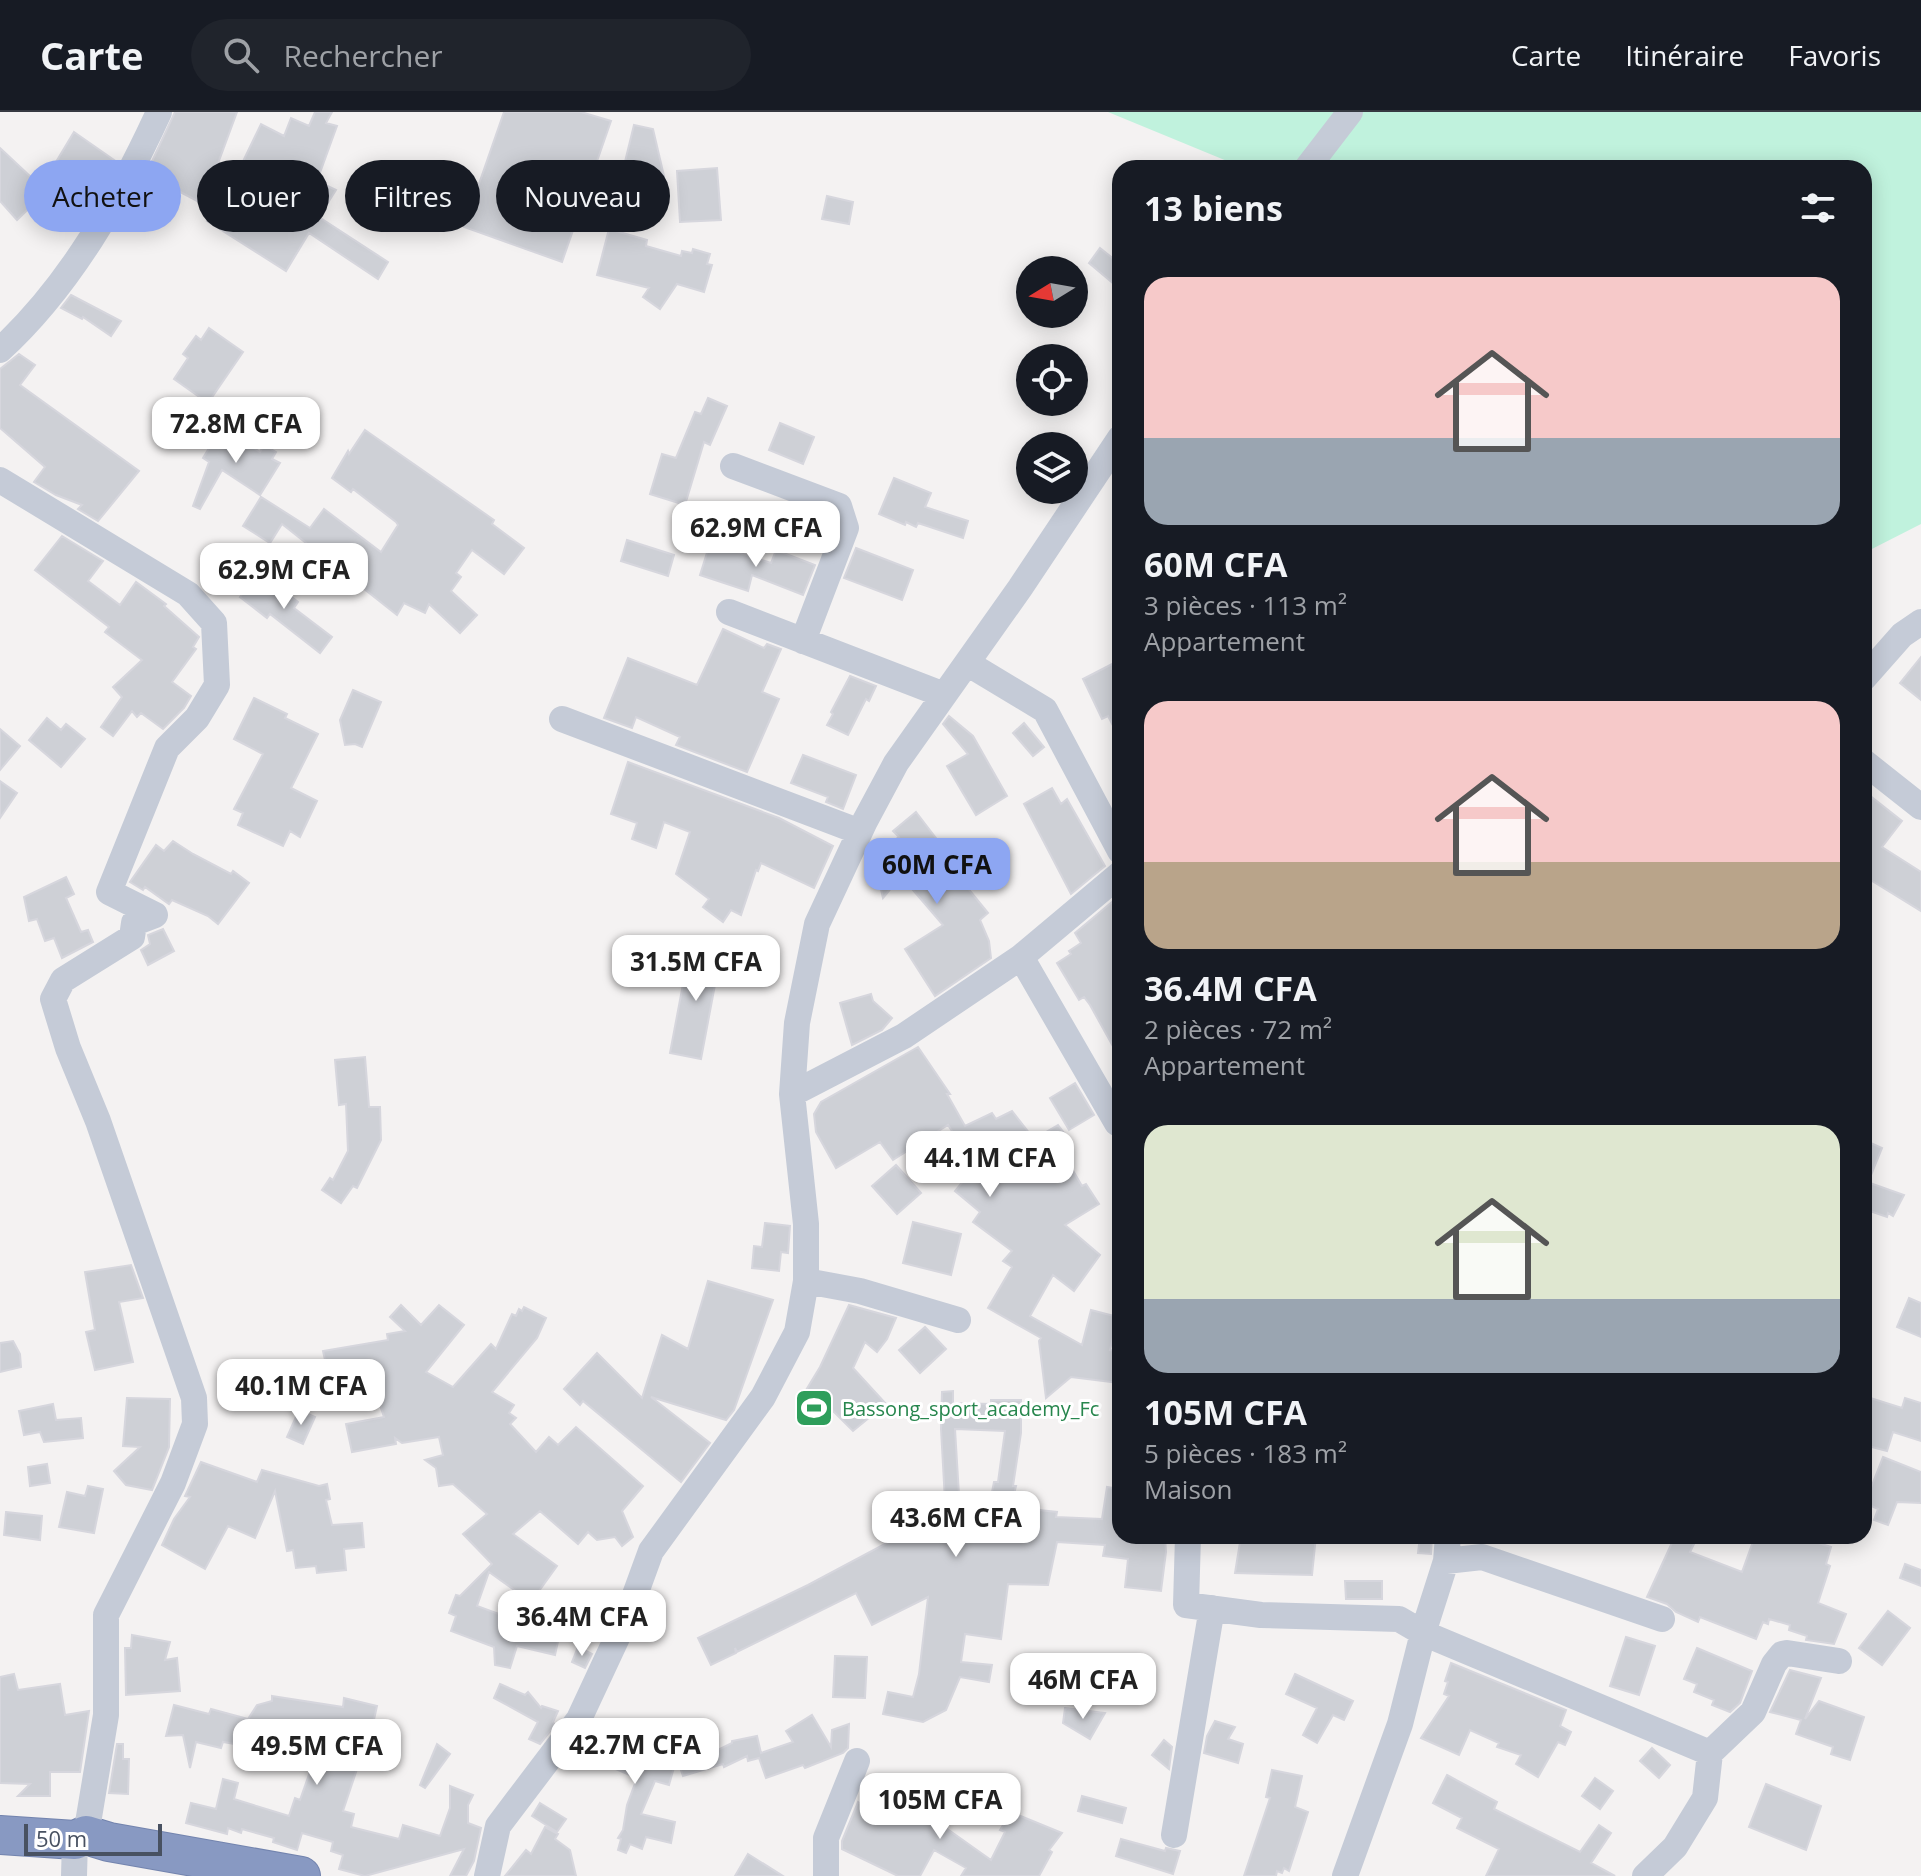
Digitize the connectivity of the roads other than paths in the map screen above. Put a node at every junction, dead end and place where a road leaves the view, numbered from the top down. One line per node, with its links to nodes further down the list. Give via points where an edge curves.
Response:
1 (159, 112): 4 (street, via 133,168 61,283)
2 (1350, 112): 3 (street)
3 (1313, 160)
4 (0, 350)
5 (1112, 450): 11 (street)
6 (733, 466): 10 (street, via 839,506 846,528)
7 (0, 480): 35 (street, via 188,594 214,623 217,652 217,685 197,718 167,748 109,892 155,915 134,923 132,937 63,980 53,999 194,1398 195,1424 173,1483 106,1615 106,1715)
8 (729, 612): 10 (street)
9 (1921, 622): 12 (street)
10 (803, 641): 13 (street)
11 (967, 663): 13 (street); 18 (street, via 1045,710)
12 (1872, 669)
13 (944, 695): 17 (street, via 896,763)
14 (562, 719): 17 (street)
15 (1872, 768): 16 (street)
16 (1921, 807)
17 (860, 832): 21 (street, via 817,924 809,954)
18 (1112, 836)
19 (1112, 881): 20 (street)
20 (1021, 957): 21 (street, via 904,1036); 22 (street)
21 (792, 1094): 23 (street, via 806,1224)
22 (1112, 1114)
23 (806, 1281): 24 (street); 38 (street, via 797,1332 763,1397 651,1551 579,1719 498,1826)
24 (958, 1320)
25 (1188, 1544): 27 (street, via 1186,1605)
26 (1447, 1548): 28 (street); 29 (street)
27 (1212, 1608): 29 (street, via 1261,1615 1399,1619); 34 (street)
28 (1662, 1619)
29 (1423, 1633): 31 (street); 40 (street, via 1400,1724)
30 (1839, 1661): 31 (street, via 1782,1654 1753,1712)
31 (1710, 1753): 41 (street, via 1705,1798 1675,1847)
32 (857, 1761): 39 (street, via 826,1838)
33 (0, 1835): 35 (highway)
34 (1174, 1835)
35 (78, 1850): 36 (highway, via 109,1842)
36 (237, 1870): 37 (highway)
37 (301, 1876)
38 (487, 1876)
39 (826, 1876)
40 (1345, 1876)
41 (1645, 1876)

